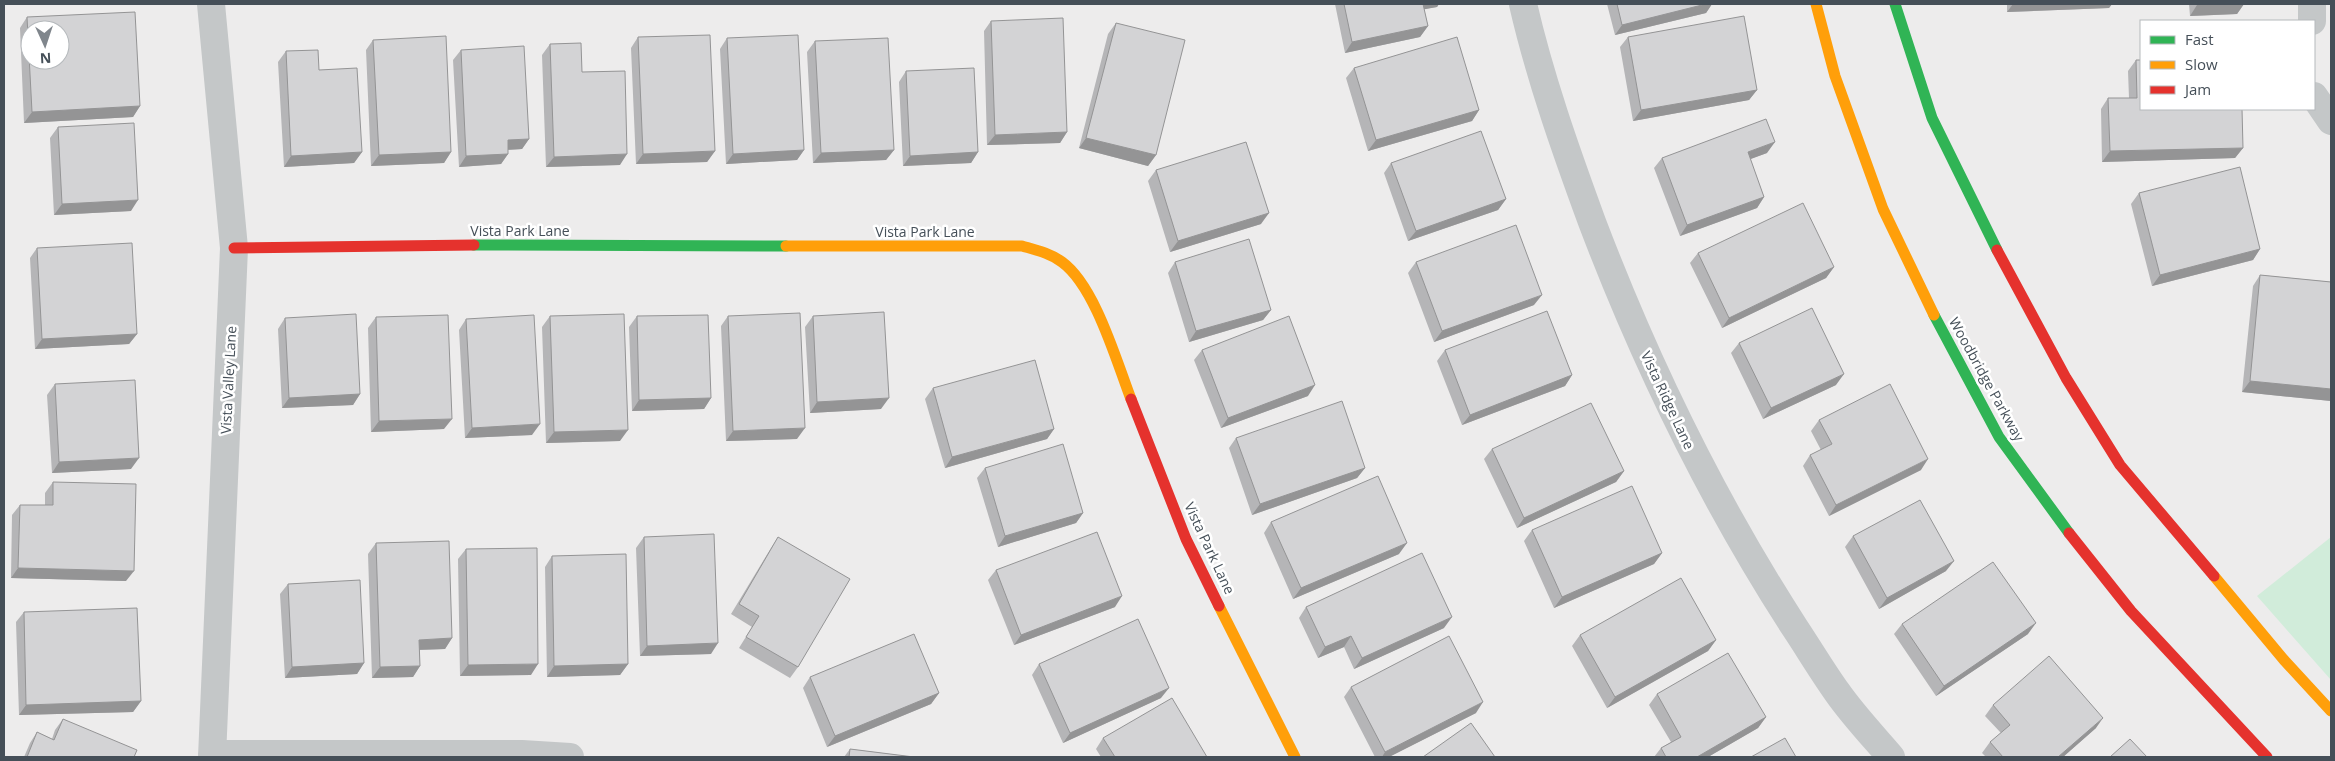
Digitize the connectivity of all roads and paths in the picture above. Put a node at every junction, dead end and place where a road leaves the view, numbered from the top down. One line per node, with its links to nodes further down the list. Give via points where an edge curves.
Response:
1 (211, 4): 9 (street, Vista Valley Lane)
2 (1523, 4): 14 (street, Vista Ridge Lane, via 1534,51 1581,193 1648,359 1689,446 1734,530 1810,652 1837,692)
3 (1816, 4): 15 (main road, Woodbridge Parkway, via 1835,76 1883,209 1999,437 2091,563 2131,611)
4 (1895, 4): 10 (main road, via 1932,118 1992,241 2066,378 2120,465)
5 (2312, 4): 6 (street)
6 (2312, 20)
7 (2315, 97): 8 (street)
8 (2331, 121)
9 (234, 248): 11 (street, Vista Valley Lane); 13 (main road, Vista Park Lane, via 1022,246 1047,252 1074,271 1090,298 1186,539)
10 (2331, 711)
11 (212, 756): 12 (street, via 505,754)
12 (572, 757)
13 (1295, 757)
14 (1891, 757)
15 (2267, 757)

